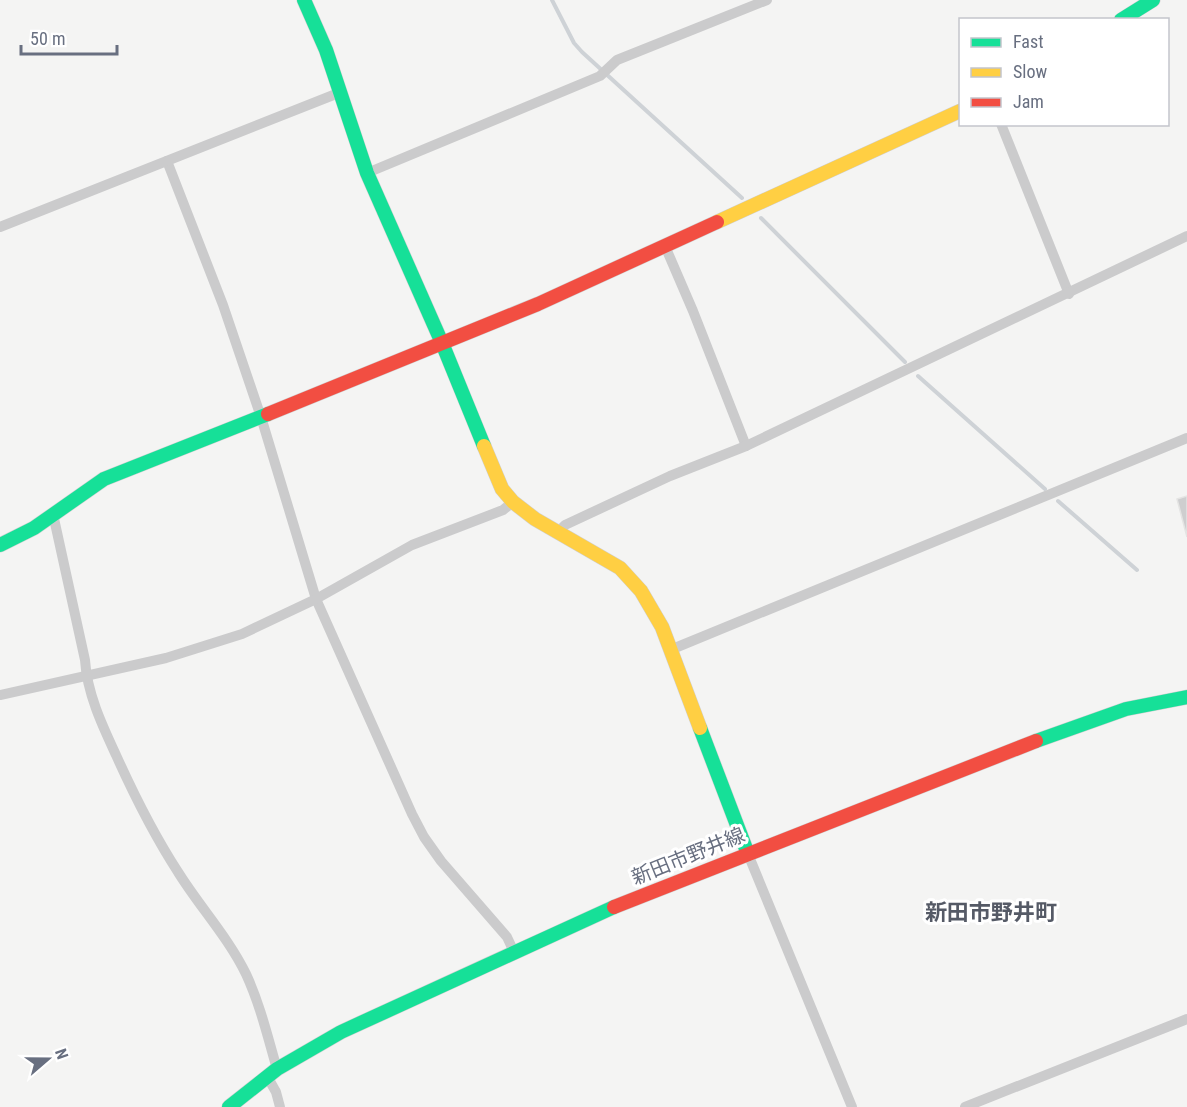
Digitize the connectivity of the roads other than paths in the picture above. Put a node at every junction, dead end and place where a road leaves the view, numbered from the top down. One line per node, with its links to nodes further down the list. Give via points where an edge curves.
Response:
1 (304, 0): 5 (street)
2 (767, 0): 9 (street, via 617,60 600,76)
3 (1153, 0): 4 (street)
4 (1124, 18)
5 (341, 92): 8 (street); 9 (street)
6 (959, 111): 12 (street)
7 (1002, 126): 13 (street)
8 (167, 161): 10 (street); 15 (street)
9 (367, 173): 14 (street)
10 (0, 227)
11 (1187, 236): 13 (street)
12 (664, 246): 14 (street); 17 (street)
13 (1069, 294): 17 (street)
14 (442, 343): 15 (street); 18 (street, via 490,465)
15 (261, 417): 19 (street, via 104,479); 22 (street)
16 (1187, 438): 23 (street)
17 (746, 446): 20 (street, via 660,481 565,525)
18 (513, 502): 20 (street); 22 (street, via 503,510 412,544)
19 (53, 514): 21 (street); 24 (street)
20 (557, 533): 23 (street, via 620,568 641,591)
21 (0, 545)
22 (316, 599): 24 (street, via 242,634); 28 (street, via 424,837 507,937)
23 (670, 650): 27 (street)
24 (86, 677): 25 (street); 30 (street, via 103,728 133,792 178,872 246,974)
25 (0, 695)
26 (1187, 697): 27 (street, 新田市野井線, via 1126,709 1054,734)
27 (748, 854): 28 (street, 新田市野井線, via 627,901); 33 (street)
28 (514, 952): 30 (street, 新田市野井線, via 341,1032)
29 (1187, 1019): 34 (street)
30 (272, 1073): 31 (street, 新田市野井線); 32 (street)
31 (229, 1107)
32 (280, 1107)
33 (852, 1107)
34 (965, 1107)

